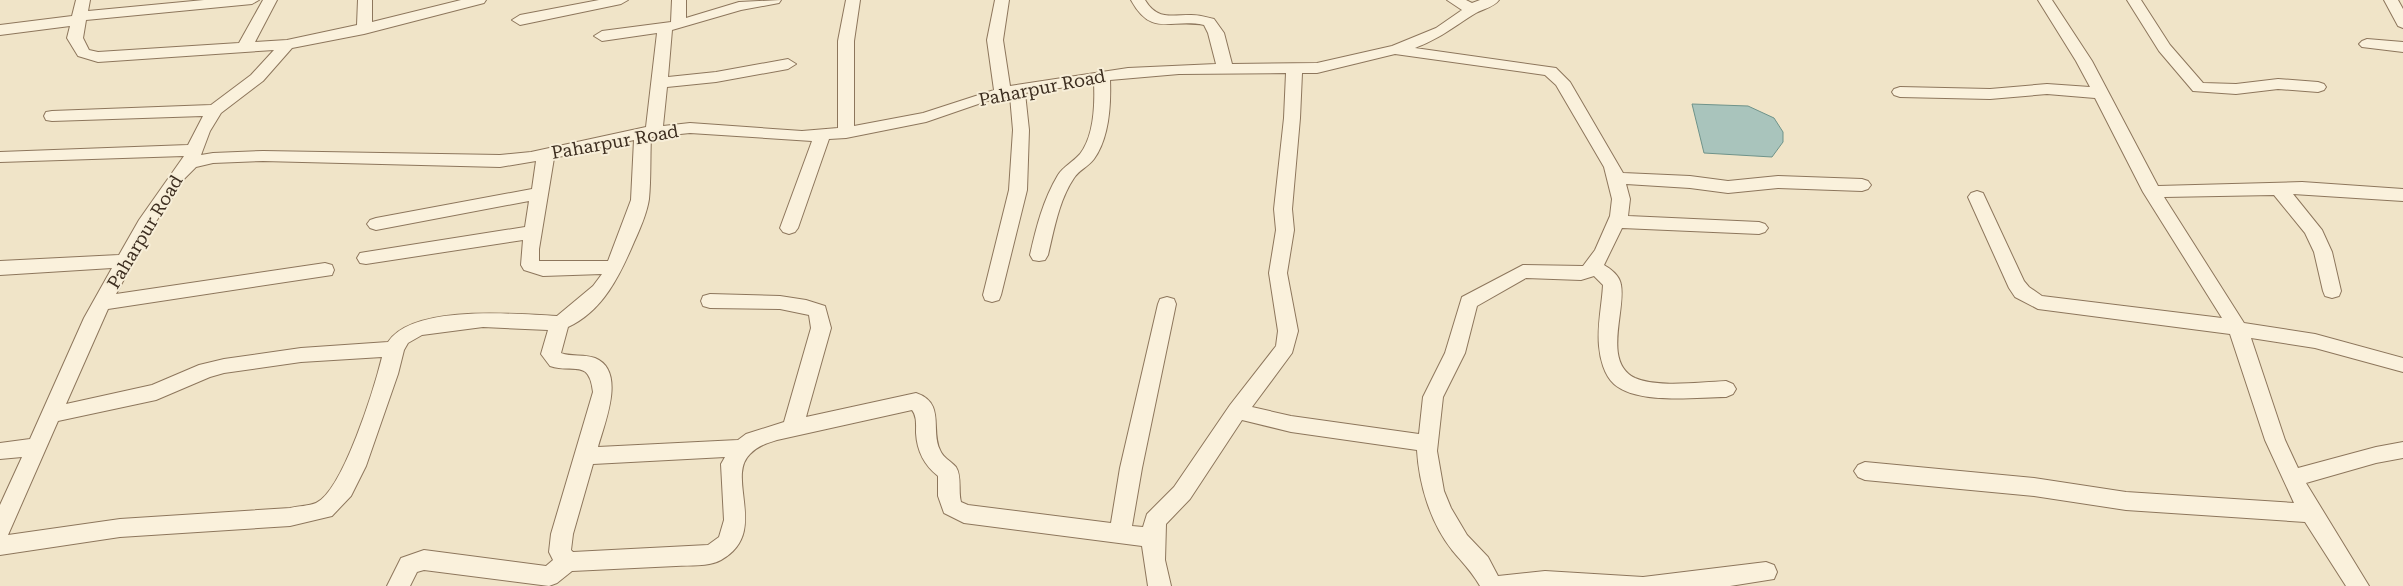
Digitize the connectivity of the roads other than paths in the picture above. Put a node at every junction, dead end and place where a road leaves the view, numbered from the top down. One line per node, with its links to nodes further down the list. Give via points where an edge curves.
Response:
1 (83, 0): 18 (street)
2 (252, 0): 18 (street)
3 (270, 0): 28 (street)
4 (365, 0): 22 (street)
5 (622, 0): 19 (street)
6 (679, 0): 21 (street)
7 (774, 0): 21 (street, via 738,6)
8 (853, 0): 42 (street, via 846,40)
9 (1002, 0): 36 (street, via 995,40)
10 (1138, 0): 31 (street, via 1144,12 1158,20 1209,22 1216,33)
11 (1454, 0): 17 (street)
12 (1492, 0): 17 (street, Paharpur Road)
13 (2045, 0): 38 (street, via 2084,61)
14 (2134, 0): 35 (street, via 2164,48 2199,88 2236,89 2278,84)
15 (2391, 0): 20 (street)
16 (470, 1): 22 (street)
17 (1472, 9): 29 (street, Paharpur Road, via 1441,32)
18 (78, 18): 23 (street); 28 (street, via 75,38 89,56)
19 (520, 20)
20 (2403, 23)
21 (672, 26): 24 (street); 34 (street)
22 (364, 28): 25 (street)
23 (0, 30)
24 (602, 36)
25 (287, 44): 28 (street); 39 (street, via 258,78)
26 (2367, 44): 27 (street)
27 (2403, 47)
28 (244, 48)
29 (1397, 49): 32 (street, Paharpur Road, via 1317,68); 47 (street, via 1550,71 1562,82)
30 (788, 64): 34 (street)
31 (1224, 69): 32 (street, Paharpur Road); 33 (street, Paharpur Road, via 1179,69)
32 (1294, 70): 76 (street, via 1283,209 1285,230 1278,273 1288,331 1284,348)
33 (1102, 77): 36 (street, Paharpur Road); 59 (street, via 1103,101 1094,138 1087,156 1067,173 1048,215)
34 (658, 83): 41 (street)
35 (2318, 87)
36 (1010, 91): 42 (street, Paharpur Road, via 926,117); 67 (street, via 1021,130 1018,190)
37 (1900, 92): 38 (street, via 1978,94 2047,89)
38 (2100, 93): 50 (street)
39 (215, 110): 40 (street); 46 (street)
40 (52, 116)
41 (649, 132): 43 (street, Paharpur Road, via 690,128); 44 (street, Paharpur Road); 62 (street, via 640,200)
42 (846, 133): 43 (street, Paharpur Road)
43 (822, 135): 56 (street)
44 (546, 154): 46 (street, Paharpur Road, via 500,162 384,157); 51 (street)
45 (0, 157): 46 (street)
46 (192, 157): 61 (street, Paharpur Road)
47 (1617, 178): 48 (street, via 1728,187 1778,182); 54 (street, via 1621,199)
48 (1862, 185)
49 (2278, 188): 50 (street); 52 (street); 66 (street, via 2313,230 2323,252)
50 (2152, 192): 72 (street)
51 (539, 193): 55 (street); 58 (street)
52 (2403, 195)
53 (1977, 197): 72 (street, via 2016,283 2028,297 2038,302 2215,324)
54 (1616, 222): 57 (street); 63 (street)
55 (376, 224)
56 (789, 228)
57 (1759, 228)
58 (533, 232): 60 (street); 62 (street, via 530,265 542,269)
59 (1040, 255)
60 (366, 258)
61 (125, 261): 64 (street); 69 (street, Paharpur Road)
62 (614, 267): 71 (street, via 600,291)
63 (1594, 267): 75 (street, via 1612,284 1608,334 1610,357 1620,378 1647,388); 79 (street, via 1581,273 1523,272 1469,302 1455,353 1432,397)
64 (0, 268)
65 (325, 270): 69 (street)
66 (2332, 291)
67 (992, 295)
68 (710, 301): 78 (street, via 785,304 818,311 821,328)
69 (102, 302): 77 (street, Paharpur Road)
70 (1167, 304): 89 (street)
71 (559, 324): 73 (street, via 483,320 443,324 417,329 400,338); 84 (street, via 551,354 557,361 586,362 596,366 602,376 603,392)
72 (2238, 330): 74 (street, via 2314,341); 86 (street, via 2275,440)
73 (394, 349): 77 (street, via 301,355 224,366 206,370 156,392); 91 (street, via 354,466 343,490 324,510 290,517 120,528)
74 (2403, 365)
75 (1726, 389)
76 (1237, 411): 79 (street, via 1310,427); 90 (street, via 1182,493 1155,520)
77 (50, 415): 80 (street, Paharpur Road)
78 (793, 428): 81 (street, via 752,440); 89 (street, via 916,400 926,410 928,454 948,472 952,507 964,514)
79 (1427, 443): 96 (street, via 1433,491 1442,512 1459,542 1480,564)
80 (36, 447): 83 (street); 88 (street, Paharpur Road)
81 (742, 448): 84 (street); 92 (street, via 732,464 735,520 729,543 712,554)
82 (2403, 450): 86 (street)
83 (0, 451)
84 (585, 456): 92 (street, via 562,534 560,552)
85 (1865, 471): 87 (street, via 2034,487 2126,501)
86 (2292, 478): 87 (street)
87 (2311, 512): 99 (street)
88 (0, 529)
89 (1120, 534): 90 (street)
90 (1152, 538): 95 (street, via 1156,581)
91 (0, 546)
92 (568, 562): 94 (street, via 549,576 424,560 409,565)
93 (1766, 572): 98 (street)
94 (398, 586)
95 (1160, 586)
96 (1494, 586): 97 (street, via 1544,581)
97 (1641, 586)
98 (1645, 586)
99 (2358, 586)

